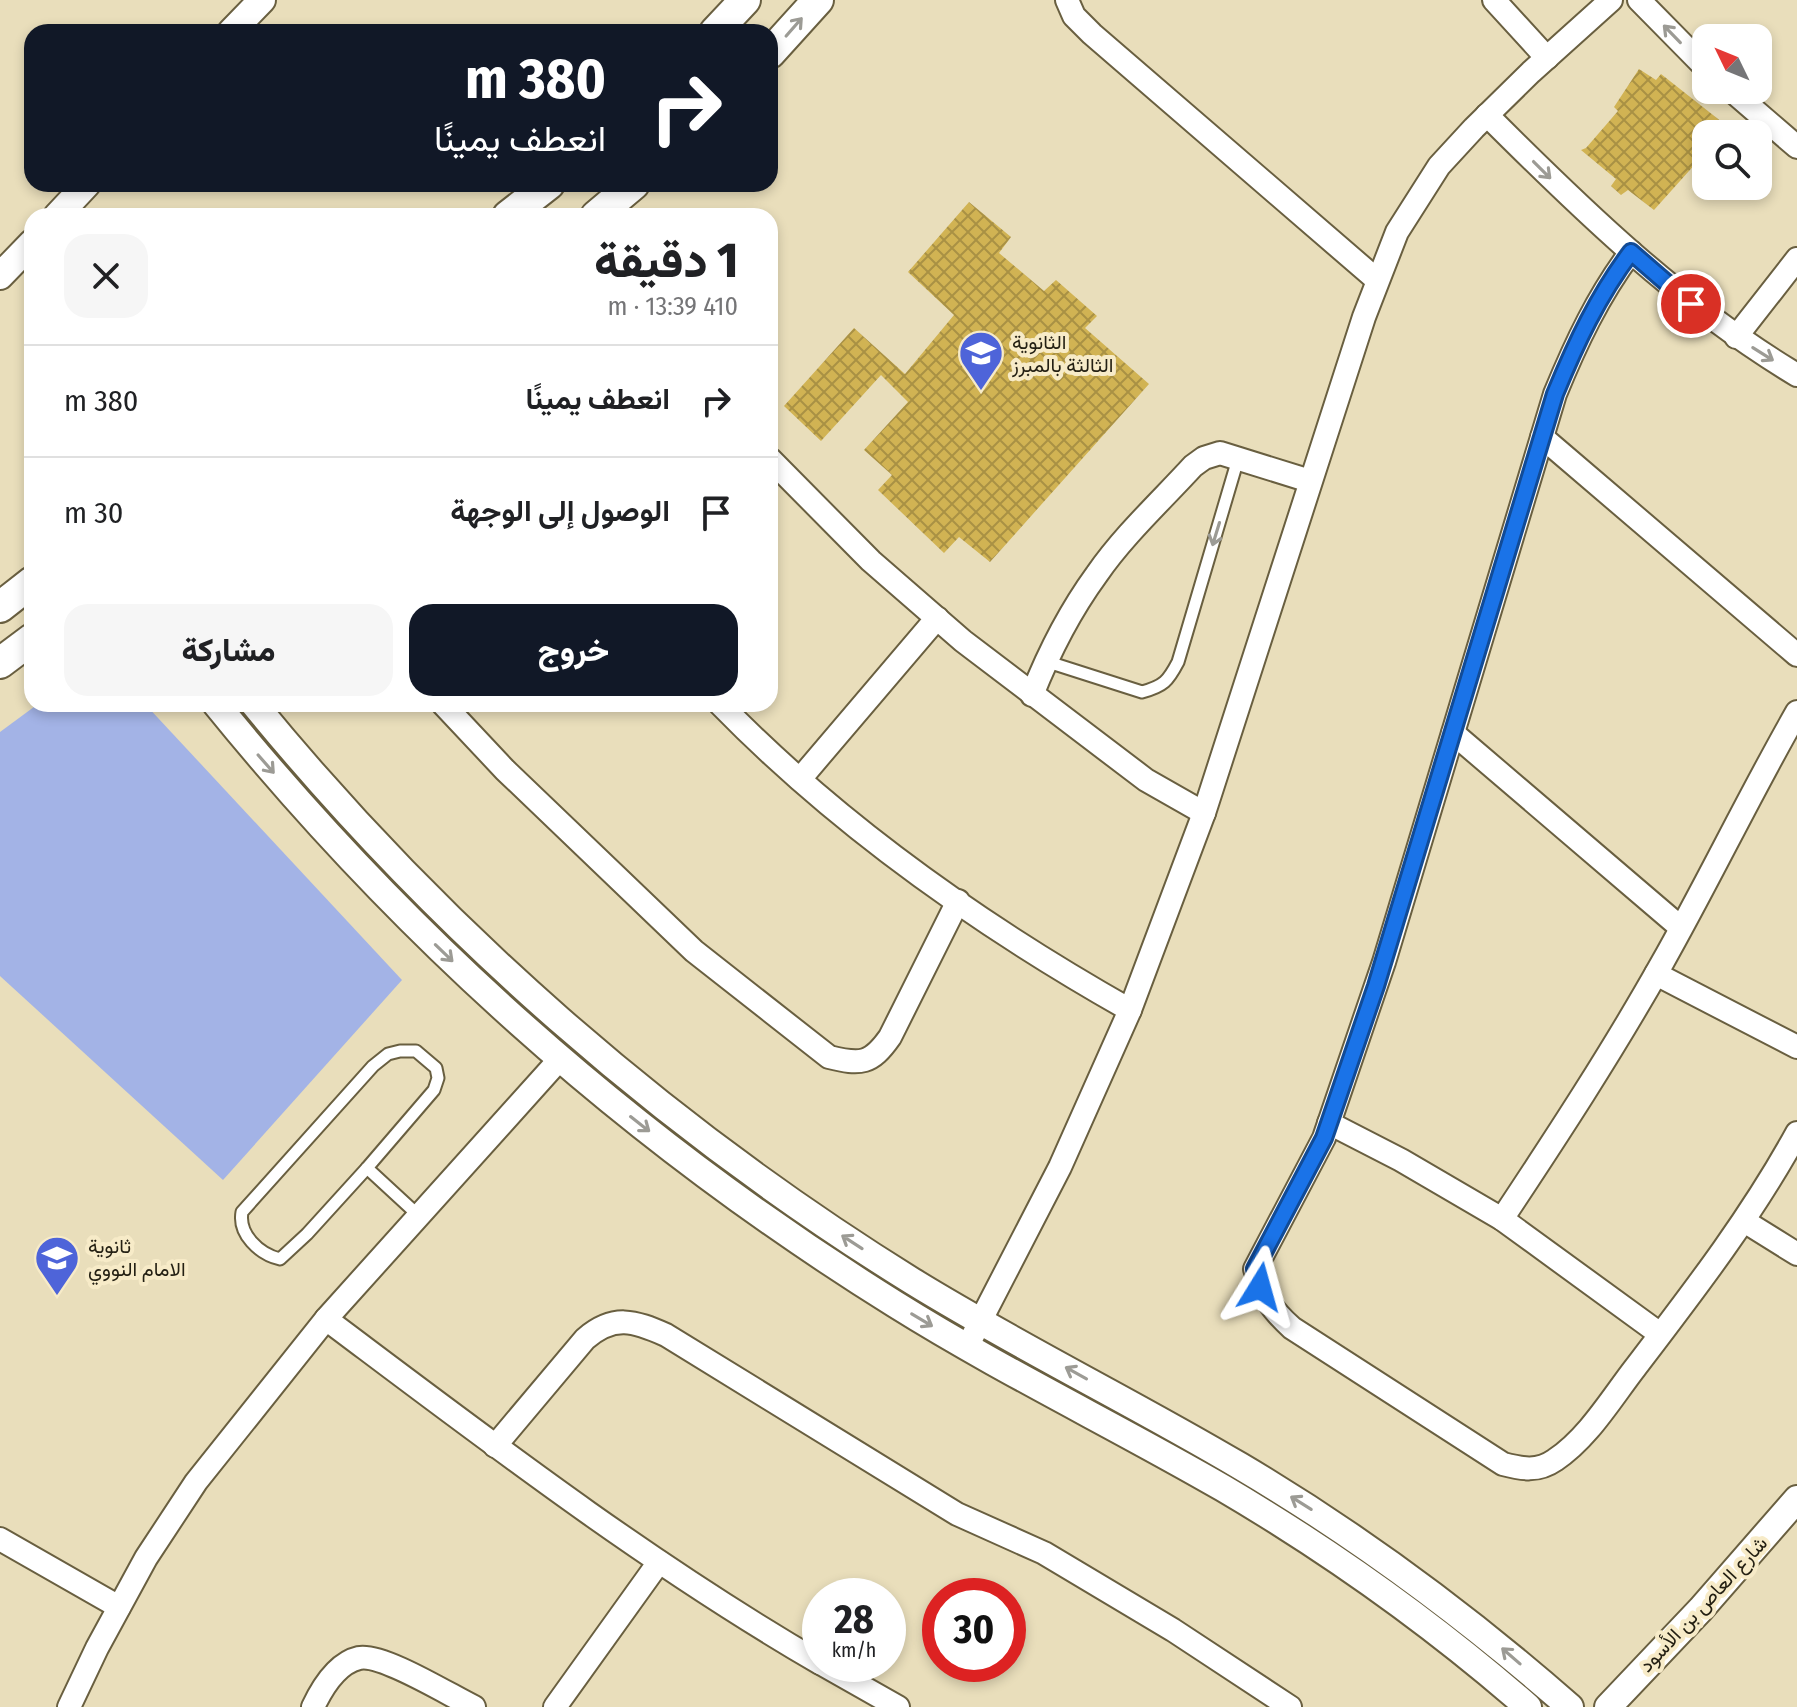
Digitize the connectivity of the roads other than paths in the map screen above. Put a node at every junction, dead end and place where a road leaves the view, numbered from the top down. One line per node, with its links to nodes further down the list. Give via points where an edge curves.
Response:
1 (262, 0): 8 (street)
2 (745, 0): 9 (main road)
3 (818, 0): 10 (main road, one-way to 3)
4 (1067, 0): 26 (street, via 1092,34)
5 (1494, 0): 12 (street)
6 (1611, 0): 12 (street)
7 (1639, 0): 11 (street, one-way to 7)
8 (239, 24)
9 (722, 24)
10 (778, 44)
11 (1692, 54)
12 (1547, 58): 14 (street)
13 (1747, 104): 15 (street)
14 (1487, 115): 23 (street, one-way to 23); 26 (street, via 1420,193)
15 (1797, 147)
16 (80, 192): 19 (street)
17 (539, 192): 20 (main road)
18 (624, 192): 21 (main road)
19 (64, 208)
20 (518, 208)
21 (606, 208)
22 (24, 251): 25 (street)
23 (1631, 252): 27 (street); 29 (street, via 1584,326)
24 (1797, 259): 27 (street)
25 (0, 276)
26 (1377, 280): 32 (street)
27 (1736, 337): 28 (street, one-way to 28)
28 (1797, 375)
29 (1542, 437): 37 (street); 46 (street)
30 (1238, 459): 32 (street); 38 (street, via 1220,453 1193,466 1098,572); 38 (lane, one-way to 38, via 1168,681 1142,692)
31 (778, 467): 35 (street, via 871,561)
32 (1310, 481): 48 (street)
33 (24, 588): 34 (main road)
34 (0, 607)
35 (937, 618): 40 (street); 47 (street)
36 (24, 645): 39 (main road)
37 (1797, 655)
38 (1045, 661): 40 (street)
39 (0, 663)
40 (1032, 695): 48 (street, via 1146,780)
41 (223, 712): 54 (street, one-way to 54, via 382,892)
42 (261, 712): 63 (street, one-way to 42, via 825,1224 667,1110 581,1038 441,909)
43 (451, 712): 49 (street, via 694,951 829,1057 866,1061 878,1054)
44 (729, 712): 47 (street)
45 (1797, 712): 50 (street)
46 (1453, 733): 50 (street); 55 (street)
47 (800, 779): 49 (street)
48 (1204, 813): 52 (street)
49 (958, 901): 52 (street, via 1052,966)
50 (1680, 927): 51 (street)
51 (1656, 974): 53 (street); 59 (street)
52 (1130, 1010): 63 (street, via 1060,1167)
53 (1797, 1047)
54 (559, 1060): 58 (street); 65 (street, one-way to 65, via 731,1195)
55 (1329, 1123): 59 (street); 64 (street, via 1255,1269 1271,1309 1292,1328 1503,1464 1542,1468 1557,1459 1588,1428)
56 (1797, 1133): 60 (street)
57 (367, 1168): 57 (lane, via 280,1259 268,1256 245,1235 242,1212 373,1066 388,1054 416,1051 436,1068 434,1090); 58 (lane)
58 (418, 1215): 62 (street)
59 (1502, 1219): 64 (street)
60 (1744, 1221): 61 (street); 64 (street)
61 (1797, 1254)
62 (326, 1319): 66 (street); 70 (street, via 196,1482)
63 (981, 1322): 65 (street); 80 (street, one-way to 63, via 1478,1627 1319,1515)
64 (1660, 1334)
65 (967, 1347): 79 (street, via 1180,1463 1302,1538 1460,1649)
66 (495, 1446): 69 (street); 78 (street, via 599,1326 635,1322 666,1335 957,1514 1044,1553)
67 (1797, 1500): 81 (street, شارع العاص بن الأسود)
68 (0, 1539): 70 (street)
69 (659, 1562): 71 (street); 76 (street)
70 (119, 1607): 73 (street)
71 (802, 1652)
72 (854, 1682): 77 (street)
73 (69, 1707)
74 (313, 1707): 75 (street, via 341,1667 361,1657 384,1661)
75 (474, 1707)
76 (555, 1707)
77 (898, 1707)
78 (1290, 1707)
79 (1528, 1707)
80 (1570, 1707)
81 (1608, 1707)

